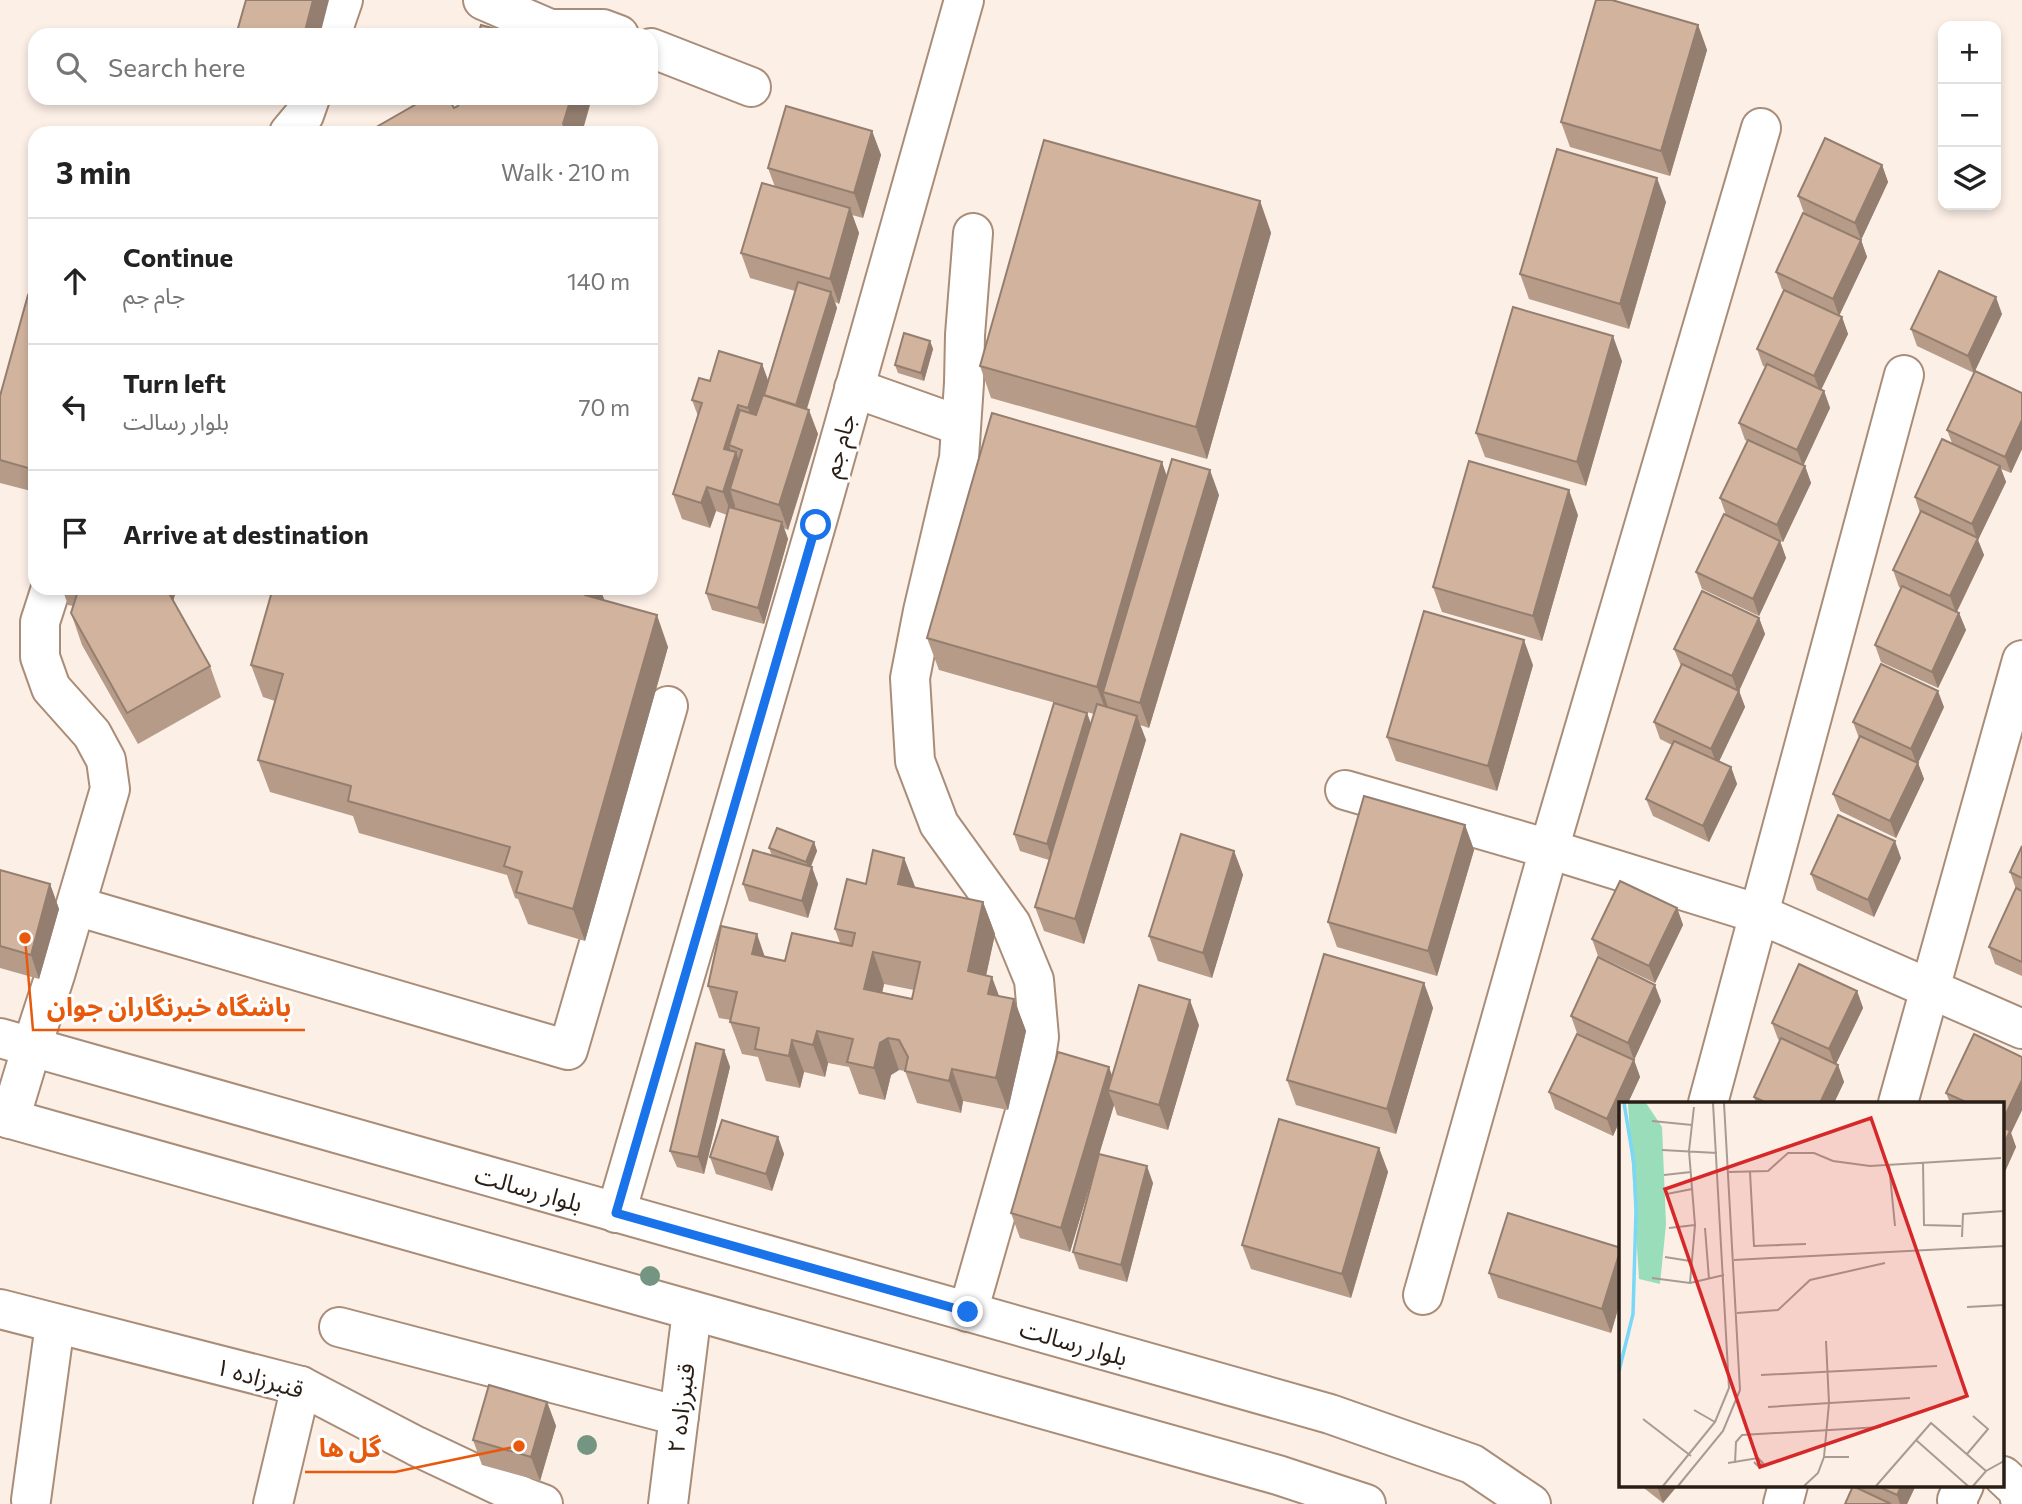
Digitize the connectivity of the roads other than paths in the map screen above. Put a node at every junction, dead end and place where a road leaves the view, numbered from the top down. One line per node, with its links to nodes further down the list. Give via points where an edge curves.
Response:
1 (343, 0): 4 (street)
2 (483, 0): 5 (street)
3 (964, 0): 13 (street, جام جم)
4 (333, 28)
5 (548, 28)
6 (658, 51): 7 (street)
7 (751, 87)
8 (308, 105): 9 (street)
9 (295, 126)
10 (1761, 128): 19 (street)
11 (973, 233): 14 (street)
12 (1904, 375): 21 (street)
13 (854, 388): 14 (street); 28 (street, جام جم)
14 (961, 426): 32 (street, via 959,458 910,678 915,761 939,824 1011,924 1034,980 1040,1037 1031,1091)
15 (49, 595): 20 (street, via 40,622 40,657 51,688 92,734 106,760 110,789)
16 (2022, 660): 22 (street)
17 (668, 706): 20 (street, via 568,1050)
18 (1345, 790): 19 (street)
19 (1549, 849): 21 (street); 29 (street)
20 (76, 906): 24 (street)
21 (1759, 914): 22 (street); 25 (street)
22 (1931, 989): 23 (street); 26 (street)
23 (2022, 1029)
24 (16, 1042): 27 (street); 28 (street, بلوار رسالت)
25 (1709, 1102)
26 (1898, 1102)
27 (5, 1118): 31 (street)
28 (616, 1213): 32 (street, بلوار رسالت)
29 (1423, 1295)
30 (0, 1309): 33 (street, قنبرزاده ۱)
31 (692, 1311): 36 (street, قنبرزاده ۲); 44 (street, via 1265,1471)
32 (968, 1312): 45 (street, بلوار رسالت, via 1329,1414 1472,1464)
33 (55, 1324): 35 (street, قنبرزاده ۱); 40 (street)
34 (339, 1327): 36 (street)
35 (302, 1386): 41 (street, قنبرزاده ۱); 42 (street)
36 (679, 1416): 43 (street, قنبرزاده ۲)
37 (2004, 1477): 48 (street, via 2018,1490)
38 (1788, 1486): 46 (street)
39 (1964, 1486): 47 (street)
40 (31, 1500)
41 (529, 1502)
42 (273, 1504)
43 (668, 1504)
44 (1366, 1504)
45 (1531, 1504)
46 (1783, 1504)
47 (1958, 1504)
48 (2021, 1504)

